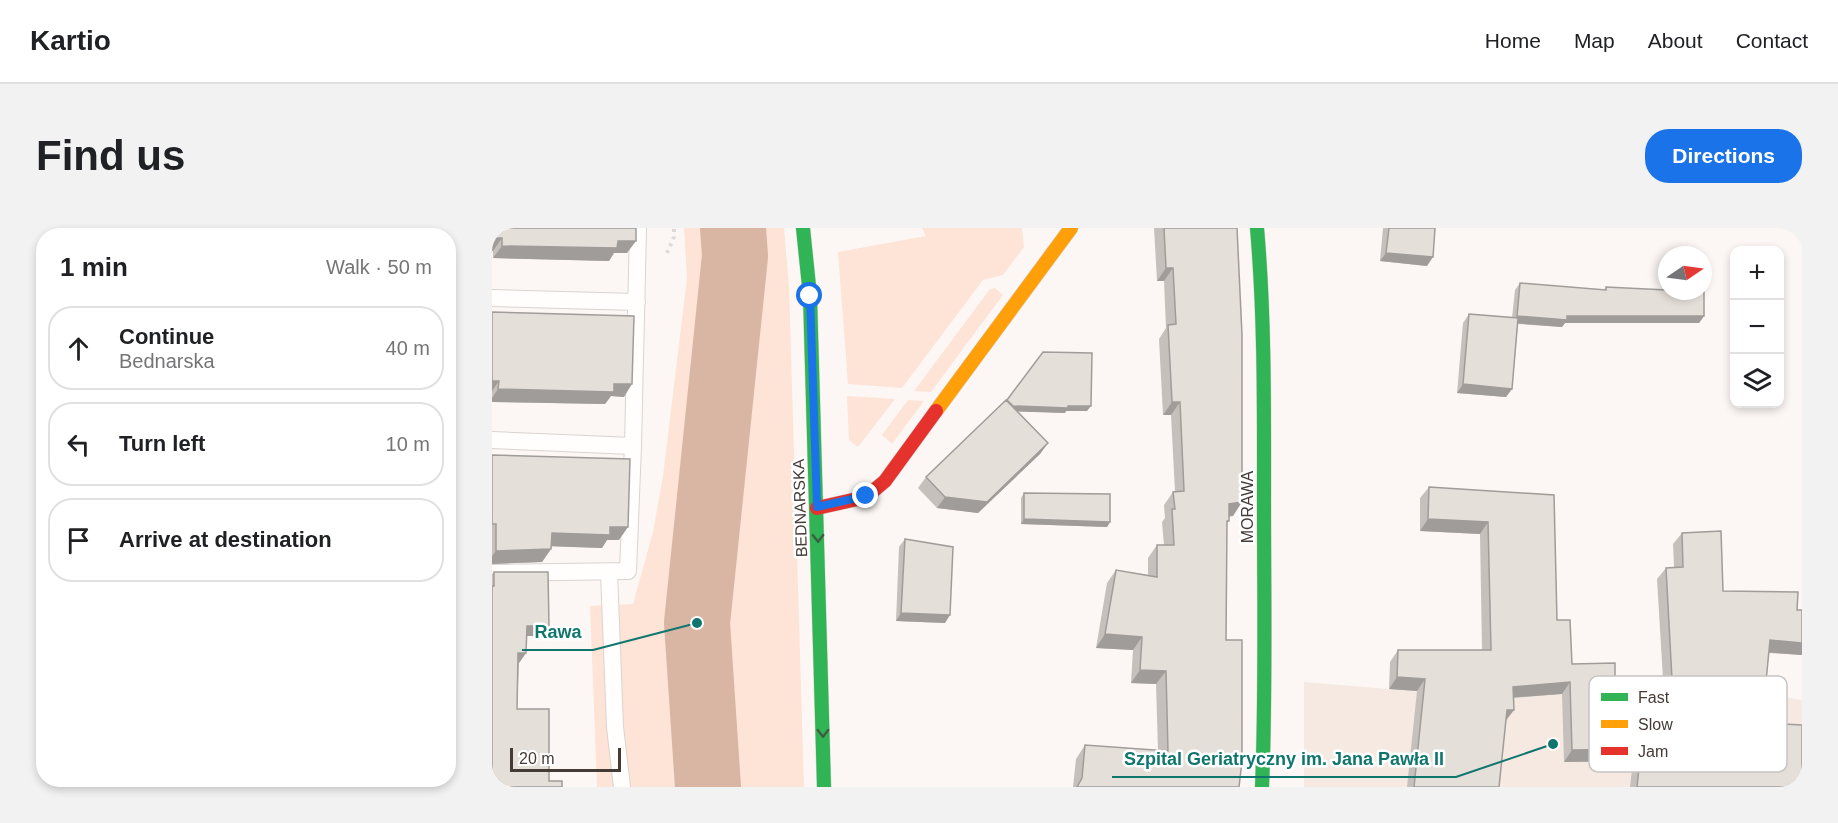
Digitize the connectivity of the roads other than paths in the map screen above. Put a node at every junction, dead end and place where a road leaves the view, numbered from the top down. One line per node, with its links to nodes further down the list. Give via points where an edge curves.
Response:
1 (638, 228): 8 (lane)
2 (803, 228): 11 (street, BEDNARSKA, via 810,296)
3 (1045, 228): 6 (lane)
4 (1071, 228): 6 (street)
5 (1257, 228): 16 (street, MORAWA, via 1262,273)
6 (1060, 244): 11 (street, via 885,481 866,496)
7 (492, 298): 8 (lane)
8 (637, 302): 10 (lane)
9 (492, 440): 10 (lane)
10 (633, 446): 13 (lane, via 628,571)
11 (817, 507): 15 (street, BEDNARSKA, one-way to 15)
12 (492, 573): 13 (lane)
13 (609, 573): 14 (lane, via 615,727)
14 (622, 787)
15 (824, 787)
16 (1262, 787)

